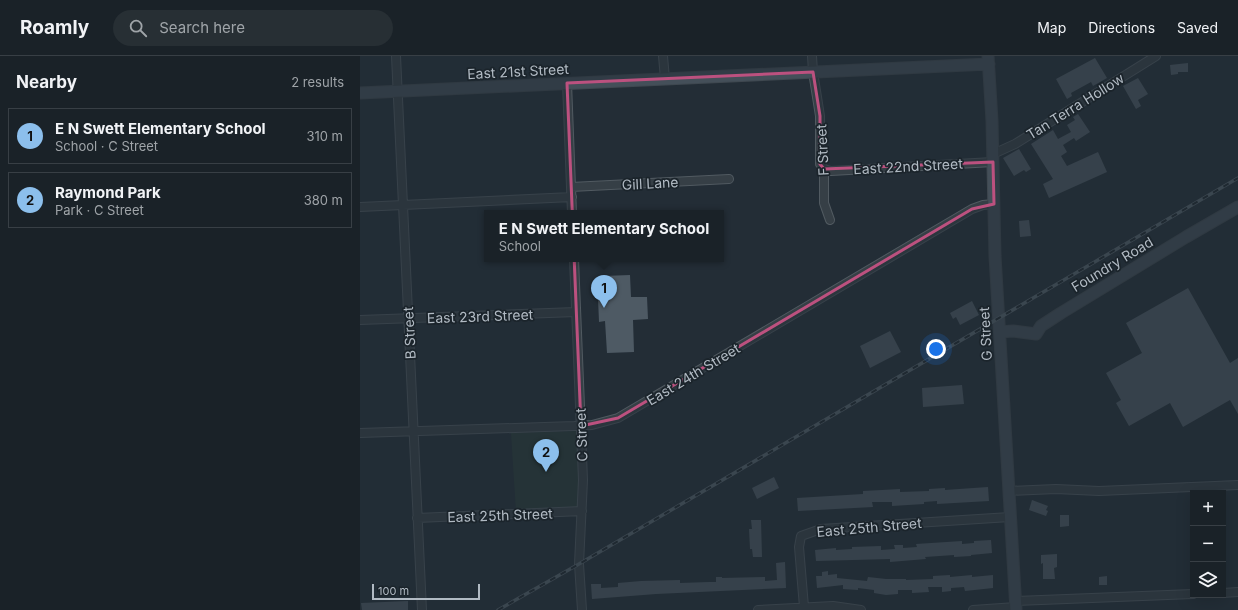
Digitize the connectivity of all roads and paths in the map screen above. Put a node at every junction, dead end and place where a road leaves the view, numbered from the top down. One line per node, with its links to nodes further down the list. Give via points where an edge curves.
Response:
1 (396, 56): 9 (street, B Street)
2 (663, 56): 7 (street)
3 (812, 56): 6 (street, F Street)
4 (1156, 56): 11 (street, Tan Terra Hollow)
5 (989, 60): 6 (main road, East 21st Street); 11 (main road, G Street)
6 (813, 72): 7 (main road, East 21st Street); 12 (street, F Street, via 820,116 820,164)
7 (665, 79): 8 (main road, East 21st Street)
8 (567, 83): 9 (main road, East 21st Street); 14 (street)
9 (398, 91): 10 (main road, East 21st Street); 17 (street, B Street)
10 (360, 93)
11 (993, 158): 12 (street, East 22nd Street); 16 (main road, G Street)
12 (824, 169): 21 (street, F Street, via 824,203)
13 (729, 179): 14 (street, Gill Lane)
14 (571, 187): 15 (street)
15 (572, 197): 17 (street); 20 (street)
16 (994, 204): 26 (main road, G Street); 27 (street, East 24th Street, via 972,209 618,418)
17 (402, 205): 18 (street); 24 (street, B Street)
18 (360, 207)
19 (1238, 207): 26 (main road, Foundry Road, via 1061,313 1041,326 1036,334)
20 (572, 210)
21 (830, 220)
22 (574, 262): 23 (street, C Street)
23 (576, 312): 24 (street, East 23rd Street); 27 (street, C Street)
24 (409, 318): 25 (street, East 23rd Street); 28 (street, B Street)
25 (360, 320)
26 (1000, 332): 31 (main road, G Street)
27 (581, 426): 28 (street, East 24th Street); 32 (street, C Street)
28 (414, 431): 29 (street, East 24th Street); 34 (street, B Street)
29 (360, 433)
30 (1238, 485): 31 (street, via 1099,492 1056,489)
31 (1009, 491): 33 (main road, G Street)
32 (582, 512): 34 (street, East 25th Street); 41 (street, C Street, via 579,564)
33 (1010, 517): 38 (main road, G Street); 39 (street, East 25th Street, via 821,529 801,536 799,547)
34 (418, 518): 40 (street, B Street)
35 (1238, 592): 36 (street)
36 (1226, 593)
37 (1190, 594): 38 (street)
38 (1016, 606): 44 (street)
39 (804, 607): 42 (street); 43 (street, via 833,606)
40 (422, 610)
41 (582, 610)
42 (758, 610)
43 (861, 610)
44 (973, 610)

